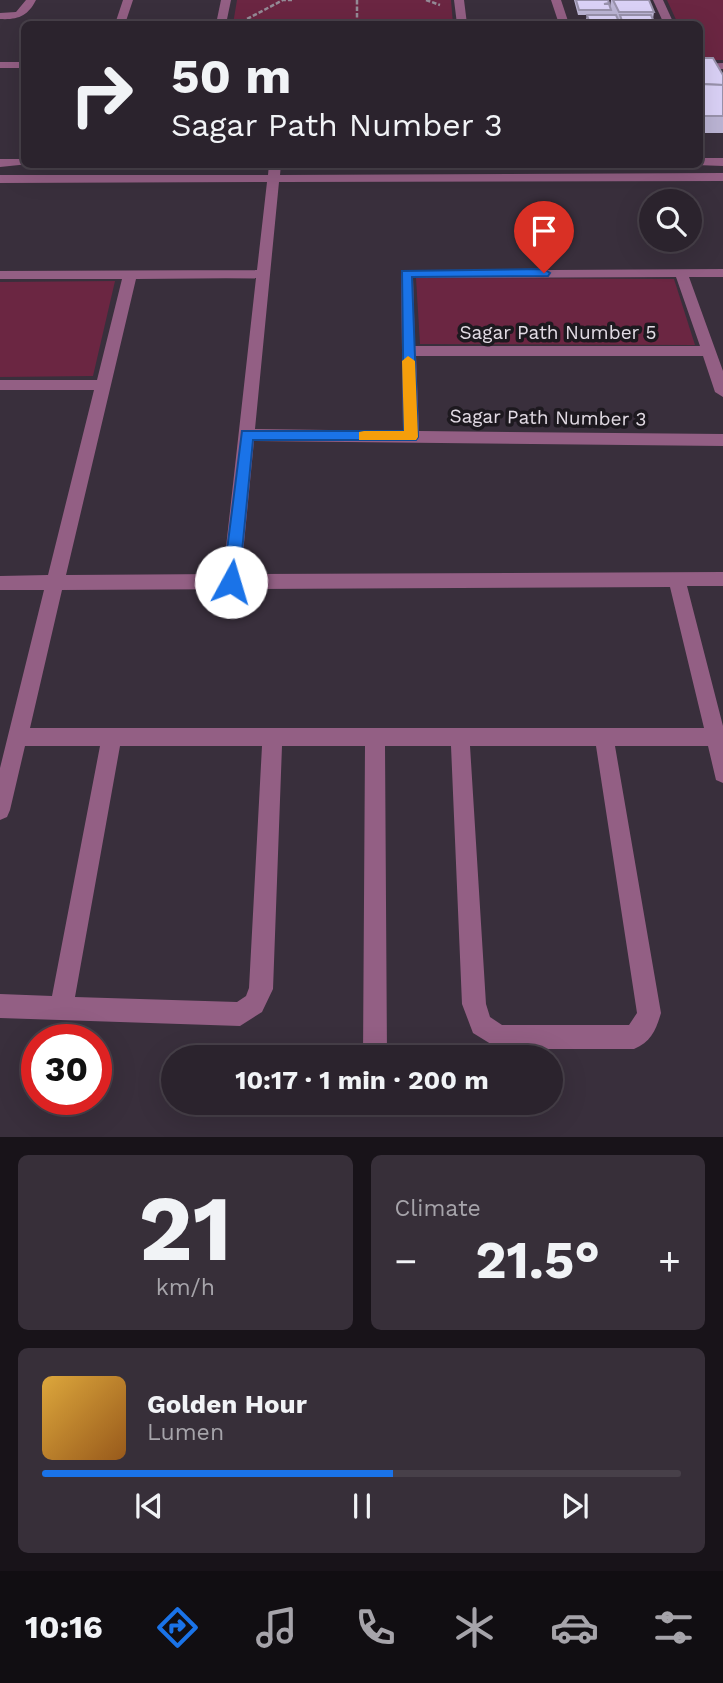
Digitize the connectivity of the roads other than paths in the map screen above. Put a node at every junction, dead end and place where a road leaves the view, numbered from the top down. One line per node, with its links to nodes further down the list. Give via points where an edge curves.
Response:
1 (31, 0): 7 (street, via 22,15)
2 (128, 0): 8 (street)
3 (226, 0): 9 (street)
4 (459, 0): 10 (street)
5 (556, 0): 11 (street)
6 (658, 0): 12 (street)
7 (0, 16)
8 (121, 21)
9 (222, 21)
10 (462, 21)
11 (563, 21)
12 (668, 21)
13 (0, 65): 14 (street)
14 (21, 65)
15 (723, 66): 16 (street)
16 (703, 67)
17 (703, 162): 18 (street)
18 (723, 162)
19 (0, 163): 20 (street)
20 (21, 163)
21 (274, 171): 22 (street); 23 (street); 27 (street)
22 (723, 177)
23 (0, 179)
24 (681, 273): 25 (street); 29 (street, via 406,274); 30 (street)
25 (723, 273)
26 (130, 274): 27 (street); 28 (street); 32 (street)
27 (264, 274): 34 (street)
28 (0, 275)
29 (408, 351): 30 (street, Sagar Path Number 5); 35 (street)
30 (709, 351): 33 (street)
31 (0, 385): 32 (street)
32 (103, 385): 41 (street)
33 (723, 392)
34 (247, 435): 35 (street, Sagar Path Number 3); 39 (street)
35 (411, 437): 36 (street, Sagar Path Number 3)
36 (723, 440)
37 (723, 579): 38 (street)
38 (677, 580): 39 (street); 48 (street)
39 (231, 582): 41 (street)
40 (0, 583): 41 (street)
41 (55, 583): 42 (street)
42 (18, 737): 43 (street); 50 (street)
43 (112, 737): 44 (street); 52 (street)
44 (272, 737): 45 (street); 52 (street, via 261,989 254,1004 240,1014)
45 (375, 737): 46 (street); 53 (street)
46 (460, 737): 47 (street); 47 (street, via 474,1004 481,1024 499,1037 634,1037 645,1027 649,1013)
47 (604, 737): 48 (street)
48 (716, 737): 49 (street)
49 (723, 774)
50 (0, 810)
51 (0, 1006): 52 (street)
52 (61, 1008)
53 (375, 1045)

